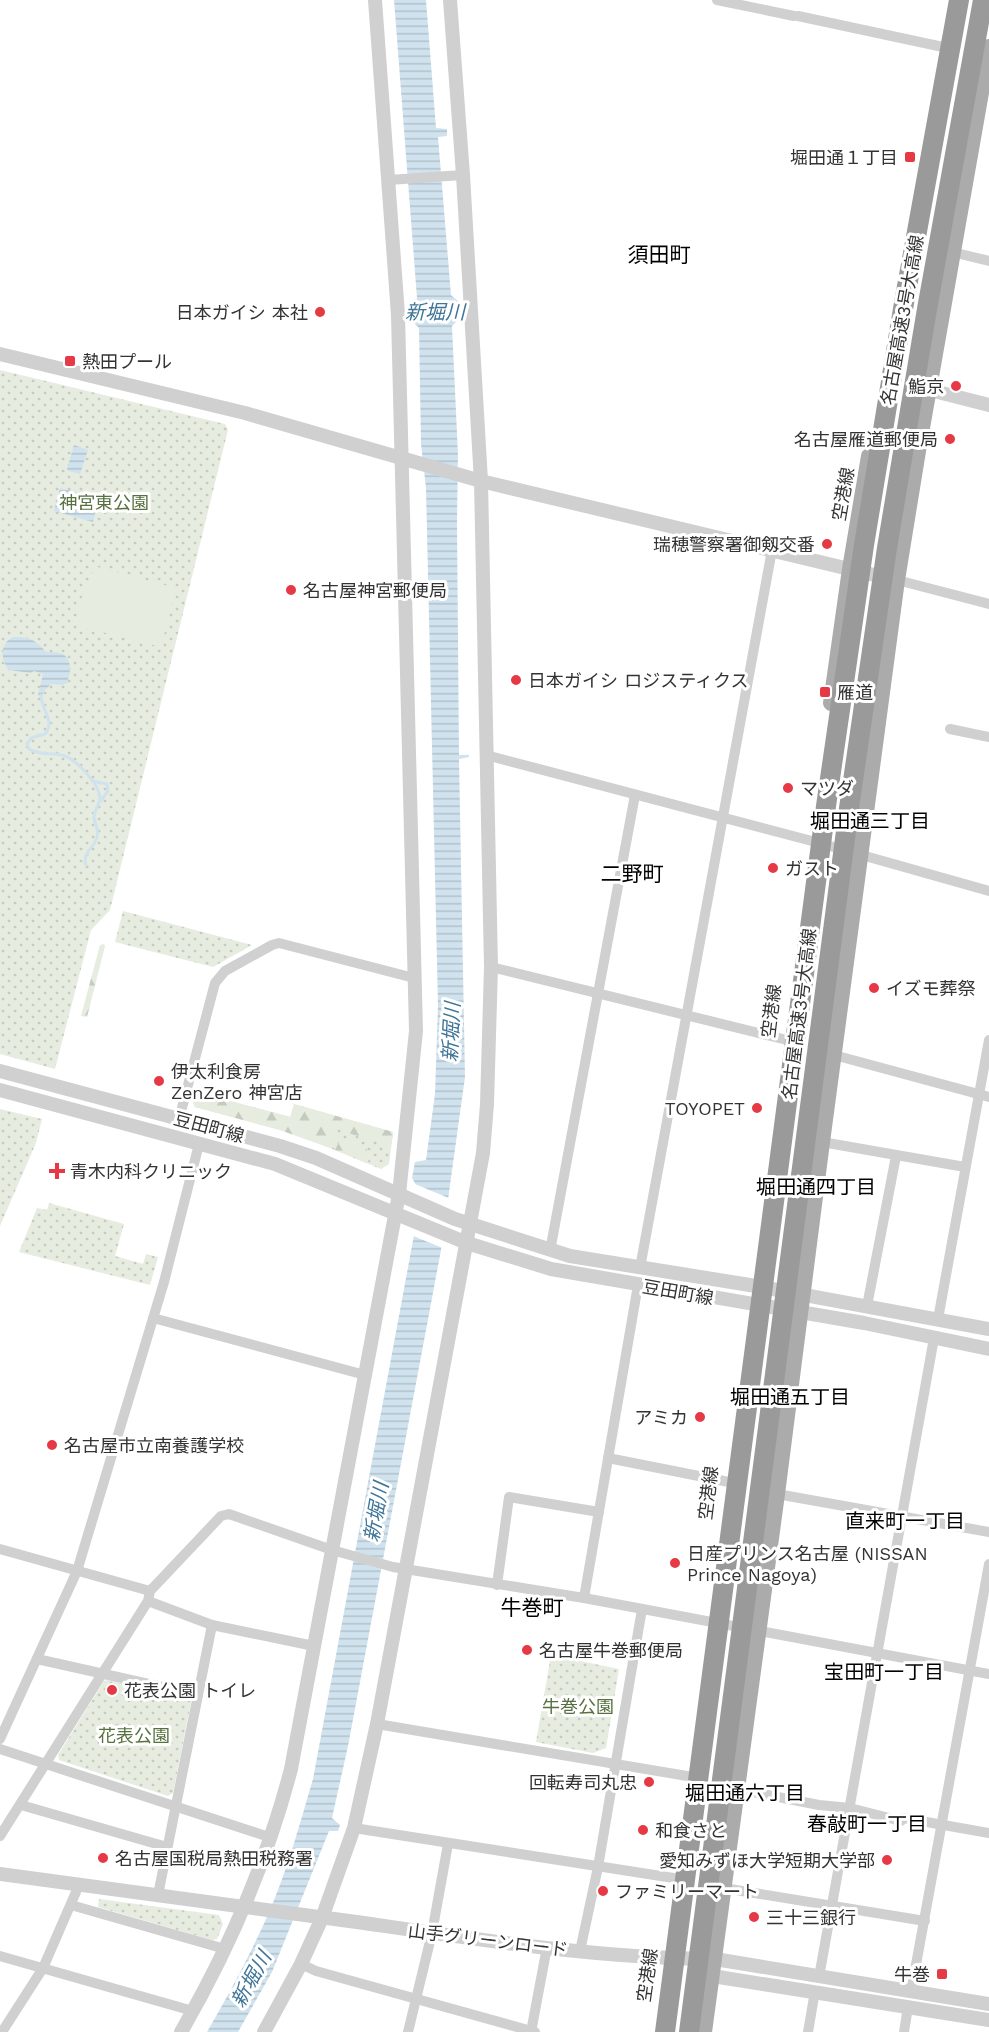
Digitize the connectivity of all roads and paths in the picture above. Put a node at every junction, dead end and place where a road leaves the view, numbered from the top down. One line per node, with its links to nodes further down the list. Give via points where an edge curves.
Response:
1 (375, 0): 12 (street)
2 (450, 0): 11 (street)
3 (717, 0): 8 (street)
4 (951, 0): 9 (main road, 空港線)
5 (959, 0): 144 (highway, 名古屋高速3号大高線, bridge, via 860,569)
6 (973, 0): 28 (highway, bridge, via 895,436 854,710)
7 (983, 0): 28 (highway, 名古屋高速3号大高線, bridge, via 906,431)
8 (774, 6): 9 (street, via 796,16)
9 (943, 47): 21 (main road, 空港線)
10 (988, 53): 13 (main road)
11 (457, 176): 12 (street); 19 (street)
12 (394, 180): 18 (street)
13 (952, 252): 14 (street); 16 (main road)
14 (989, 261)
15 (0, 354): 18 (street, via 245,413)
16 (930, 390): 17 (street); 22 (main road)
17 (989, 405)
18 (408, 460): 19 (street); 34 (street)
19 (475, 479): 20 (street); 26 (street)
20 (772, 550): 21 (street); 29 (street)
21 (850, 570): 22 (street); 30 (main road, 空港線)
22 (897, 580): 23 (street); 31 (main road)
23 (989, 604)
24 (950, 729): 25 (street)
25 (989, 737)
26 (486, 755): 27 (street); 33 (street)
27 (635, 795): 29 (street); 35 (street)
28 (849, 808): 145 (highway, 名古屋高速3号大高線, bridge)
29 (723, 818): 30 (street); 36 (street)
30 (812, 841): 31 (street); 38 (main road, 空港線)
31 (859, 856): 32 (street); 39 (main road)
32 (989, 891)
33 (491, 967): 35 (street); 51 (street, via 483,1153)
34 (414, 978): 43 (street, via 279,944 225,971 215,983); 49 (street, via 416,1031)
35 (599, 993): 36 (street); 53 (street)
36 (687, 1017): 38 (street); 54 (street)
37 (989, 1040): 42 (street)
38 (787, 1041): 56 (main road, 空港線)
39 (834, 1055): 42 (street); 45 (main road)
40 (0, 1071): 43 (street, 豆田町線)
41 (0, 1090): 46 (street, 豆田町線)
42 (984, 1095): 48 (street)
43 (179, 1119): 49 (street, 豆田町線, via 316,1158)
44 (791, 1130): 115 (highway, bridge, via 766,1369 721,1700)
45 (822, 1142): 47 (street); 57 (main road)
46 (199, 1144): 50 (street, 豆田町線, via 275,1164); 61 (street)
47 (896, 1156): 48 (street); 59 (street)
48 (965, 1167): 62 (street)
49 (399, 1194): 50 (street); 51 (street, 豆田町線)
50 (395, 1212): 52 (street, 豆田町線); 66 (street)
51 (470, 1224): 52 (street); 53 (street, 豆田町線)
52 (467, 1243): 55 (street, 豆田町線, via 551,1269); 76 (street)
53 (550, 1251): 54 (street, 豆田町線)
54 (640, 1268): 56 (street, 豆田町線)
55 (638, 1285): 58 (street, 豆田町線); 67 (street)
56 (756, 1286): 57 (street, 豆田町線); 58 (main road, 空港線)
57 (803, 1294): 59 (street, 豆田町線); 60 (main road)
58 (755, 1305): 60 (street, 豆田町線); 68 (main road, 空港線)
59 (867, 1306): 62 (street, 豆田町線)
60 (801, 1313): 64 (street, 豆田町線); 69 (main road)
61 (153, 1318): 66 (street); 77 (street)
62 (938, 1319): 63 (street, 豆田町線)
63 (989, 1329)
64 (934, 1338): 65 (street, 豆田町線); 71 (street)
65 (989, 1349)
66 (364, 1375): 74 (street)
67 (608, 1458): 68 (street); 70 (street)
68 (729, 1482): 82 (main road, 空港線)
69 (777, 1494): 71 (street); 84 (main road)
70 (599, 1512): 78 (street, via 509,1497); 80 (street)
71 (902, 1517): 72 (street); 86 (street)
72 (989, 1533)
73 (0, 1549): 77 (street)
74 (332, 1550): 76 (street); 79 (street, via 229,1514 221,1516); 85 (street)
75 (989, 1563): 88 (street)
76 (400, 1569): 78 (street); 92 (street)
77 (77, 1571): 79 (street); 87 (street)
78 (497, 1585): 80 (street)
79 (149, 1596): 83 (street); 89 (street)
80 (584, 1598): 81 (street)
81 (642, 1610): 82 (street); 96 (street)
82 (712, 1622): 84 (street); 97 (main road, 空港線)
83 (212, 1625): 85 (street); 91 (street)
84 (758, 1632): 86 (street); 98 (main road)
85 (314, 1646): 106 (street, via 291,1769)
86 (877, 1653): 88 (street); 101 (street)
87 (37, 1659): 89 (street); 93 (street)
88 (970, 1670): 90 (street); 102 (street)
89 (103, 1674): 91 (street); 95 (street)
90 (989, 1674)
91 (198, 1695): 100 (street)
92 (377, 1724): 96 (street); 103 (street)
93 (0, 1739)
94 (0, 1749): 95 (street)
95 (46, 1764): 99 (street); 100 (street)
96 (615, 1765): 97 (street); 109 (street)
97 (693, 1777): 111 (main road, 空港線)
98 (737, 1789): 101 (street); 113 (main road)
99 (21, 1805): 105 (street); 108 (street)
100 (175, 1806): 106 (street); 108 (street)
101 (850, 1808): 102 (street, via 901,1821 904,1818); 117 (street)
102 (943, 1825): 104 (street); 120 (street)
103 (354, 1828): 107 (street); 119 (street)
104 (989, 1833)
105 (0, 1836)
106 (269, 1837): 118 (street)
107 (448, 1844): 109 (street); 121 (street)
108 (167, 1847): 114 (street)
109 (598, 1867): 111 (street); 124 (street)
110 (0, 1874): 112 (street, 山手グリーンロード)
111 (680, 1879): 115 (main road, 空港線)
112 (79, 1885): 114 (street, 山手グリーンロード); 116 (street)
113 (724, 1888): 117 (street); 129 (main road)
114 (158, 1895): 118 (street, 山手グリーンロード)
115 (676, 1903): 126 (main road, 空港線)
116 (71, 1905): 123 (street); 128 (street)
117 (832, 1906): 120 (street); 130 (street)
118 (251, 1908): 119 (street, 山手グリーンロード); 123 (street)
119 (322, 1918): 121 (street, 山手グリーンロード); 127 (street)
120 (925, 1921): 132 (street)
121 (432, 1933): 122 (street, 山手グリーンロード); 133 (street)
122 (547, 1947): 124 (street, 山手グリーンロード); 142 (street)
123 (225, 1949): 136 (street)
124 (580, 1951): 126 (street, 山手グリーンロード)
125 (0, 1956): 128 (street)
126 (669, 1959): 129 (street, 山手グリーンロード); 143 (main road, 空港線)
127 (302, 1964): 133 (street); 140 (street)
128 (43, 1968): 136 (street); 138 (street)
129 (713, 1968): 130 (street, 山手グリーンロード); 131 (street, 山手グリーンロード); 146 (main road)
130 (819, 1977): 132 (street, 山手グリーンロード)
131 (815, 1991): 135 (street, 山手グリーンロード); 147 (street)
132 (911, 1992): 134 (street, 山手グリーンロード)
133 (416, 2000): 141 (street); 142 (street)
134 (989, 2004)
135 (908, 2007): 137 (street, 山手グリーンロード); 148 (street)
136 (193, 2011): 139 (street)
137 (989, 2020)
138 (2, 2032)
139 (181, 2032)
140 (264, 2032)
141 (408, 2032)
142 (532, 2032)
143 (659, 2032)
144 (665, 2032)
145 (689, 2032)
146 (704, 2032)
147 (808, 2032)
148 (904, 2032)

